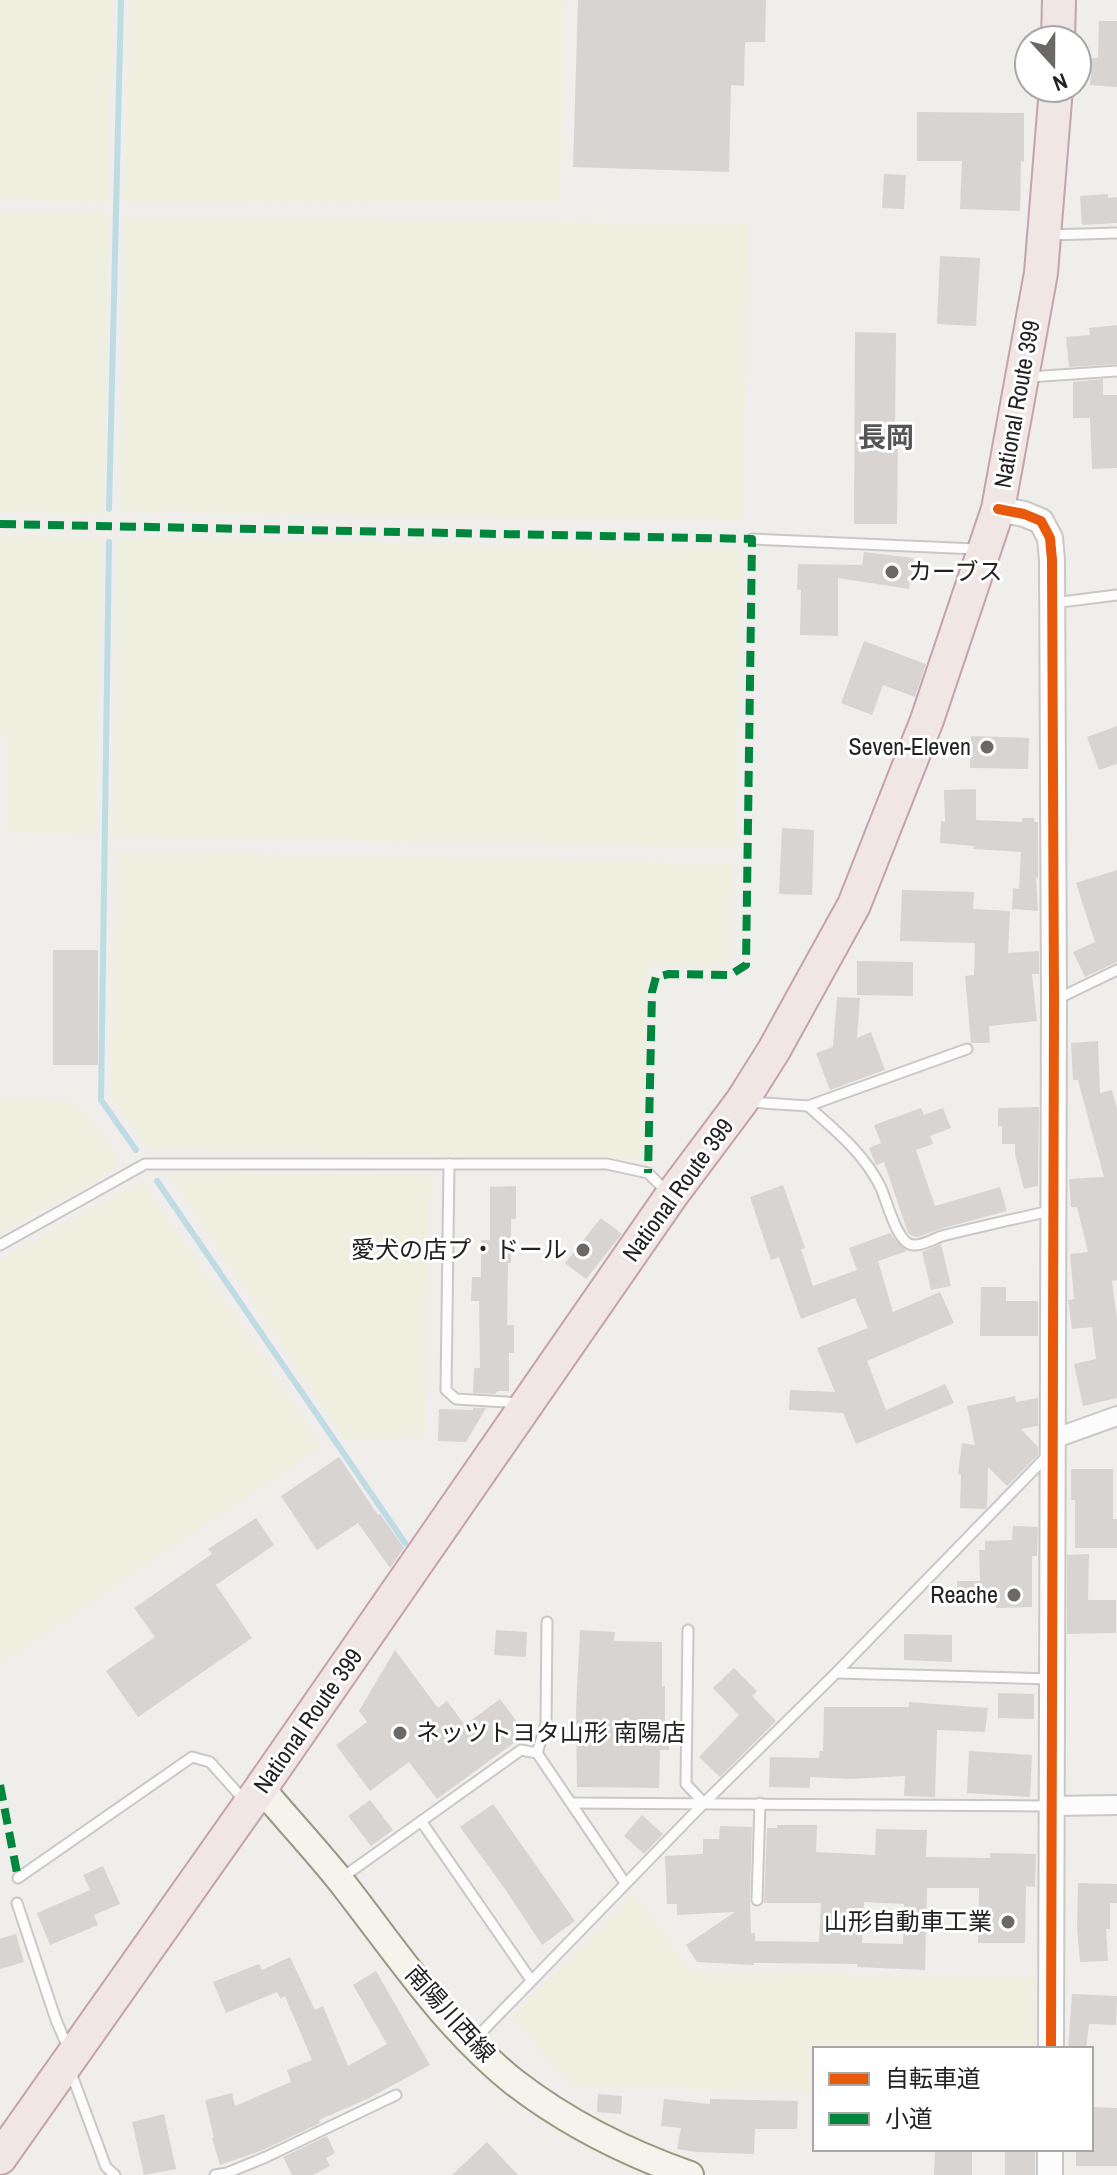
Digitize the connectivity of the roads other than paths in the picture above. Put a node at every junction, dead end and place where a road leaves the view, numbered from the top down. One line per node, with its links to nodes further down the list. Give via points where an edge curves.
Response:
1 (1059, 0): 2 (highway)
2 (1058, 24)
3 (1055, 104): 5 (highway, National Route 399)
4 (1117, 233): 5 (lane)
5 (1044, 235): 7 (highway, National Route 399)
6 (1117, 371): 7 (lane)
7 (1022, 377): 8 (highway, National Route 399)
8 (998, 509): 10 (highway, National Route 399); 12 (street, via 1041,521 1050,538)
9 (752, 539): 10 (lane)
10 (986, 550): 16 (highway, National Route 399, via 854,905)
11 (1117, 595): 12 (lane)
12 (1052, 603): 14 (street)
13 (1117, 970): 14 (lane)
14 (1054, 1000): 20 (street)
15 (967, 1049): 17 (lane)
16 (742, 1101): 17 (lane); 19 (highway, National Route 399)
17 (808, 1106): 20 (lane, via 866,1163 907,1243 915,1246)
18 (449, 1164): 19 (lane, via 607,1164 648,1173); 21 (lane, via 145,1164); 22 (lane, via 446,1390 456,1399)
19 (671, 1196): 22 (highway, National Route 399)
20 (1054, 1210): 24 (street)
21 (0, 1245)
22 (528, 1403): 30 (highway, National Route 399)
23 (1117, 1416): 24 (street)
24 (1052, 1445): 27 (lane); 28 (street)
25 (547, 1622): 29 (lane, via 546,1724)
26 (688, 1630): 32 (lane, via 686,1784)
27 (836, 1673): 28 (lane); 32 (lane)
28 (1052, 1679): 35 (street)
29 (537, 1753): 31 (lane); 36 (lane, via 521,1750)
30 (255, 1797): 37 (lane, via 210,1762 192,1757); 38 (main road, 南陽川西線); 45 (highway, National Route 399)
31 (572, 1803): 32 (lane); 39 (lane)
32 (704, 1803): 33 (lane); 39 (lane)
33 (760, 1803): 35 (lane); 40 (lane)
34 (1117, 1805): 35 (street)
35 (1052, 1806): 44 (street)
36 (421, 1821): 38 (lane); 42 (lane)
37 (18, 1878)
38 (339, 1879): 43 (main road, 南陽川西線, via 418,1983)
39 (625, 1883): 42 (lane)
40 (757, 1900)
41 (17, 1903): 45 (lane)
42 (531, 1980): 43 (lane)
43 (471, 2042): 51 (main road, 南陽川西線, via 554,2110 650,2161)
44 (1051, 2047)
45 (70, 2060): 48 (highway, National Route 399); 49 (lane, via 106,2167)
46 (396, 2095): 50 (lane, via 266,2157)
47 (1050, 2151): 52 (street)
48 (0, 2158)
49 (115, 2175)
50 (215, 2175)
51 (690, 2175)
52 (1050, 2175)

